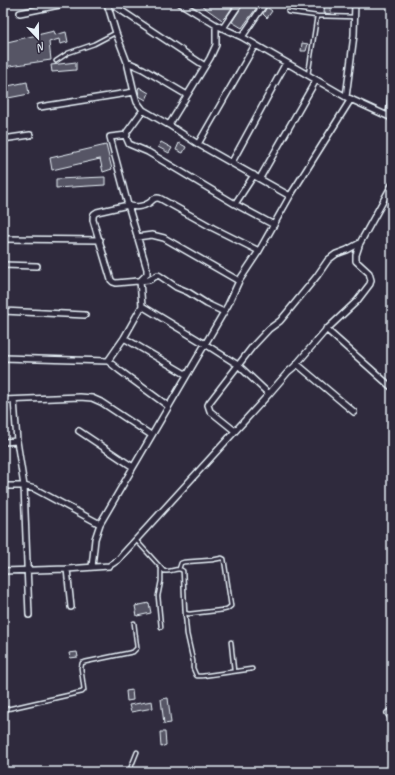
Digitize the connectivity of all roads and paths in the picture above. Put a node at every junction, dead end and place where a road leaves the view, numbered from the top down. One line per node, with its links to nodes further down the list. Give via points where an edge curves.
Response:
1 (62, 3): 8 (street)
2 (109, 3): 13 (street); 19 (street)
3 (180, 3): 11 (street)
4 (240, 3): 12 (street)
5 (265, 3): 14 (street)
6 (356, 3): 10 (street)
7 (288, 12): 9 (lane)
8 (20, 13)
9 (317, 16): 10 (lane); 20 (lane)
10 (355, 17): 25 (street)
11 (216, 25): 12 (street); 19 (street, via 216,45)
12 (223, 28): 14 (street)
13 (116, 33): 16 (lane, via 68,53); 17 (street)
14 (242, 37): 15 (street)
15 (255, 45): 18 (street); 33 (street)
16 (56, 61)
17 (127, 62): 23 (street); 24 (street)
18 (286, 64): 20 (street); 34 (street)
19 (205, 66): 24 (street)
20 (308, 75): 21 (street)
21 (316, 80): 25 (street); 36 (street)
22 (392, 87): 28 (street)
23 (134, 92): 26 (street); 27 (street)
24 (187, 95): 29 (street)
25 (349, 98): 28 (street); 38 (street)
26 (40, 107)
27 (143, 110): 29 (street); 31 (street)
28 (390, 117)
29 (169, 125): 33 (street)
30 (30, 135): 32 (street)
31 (127, 135): 39 (street, via 129,144 148,152); 40 (street, via 110,137)
32 (3, 139)
33 (198, 144): 34 (street)
34 (232, 162): 35 (street)
35 (254, 175): 36 (street); 39 (street)
36 (260, 178): 38 (street)
37 (392, 185): 45 (street)
38 (290, 196): 41 (street)
39 (236, 204): 41 (street)
40 (128, 205): 42 (street); 44 (street, via 94,214 93,220); 46 (street, via 136,207 146,205 157,198 161,199)
41 (274, 225): 46 (street)
42 (137, 237): 49 (street, via 147,270); 50 (street, via 152,235 164,238)
43 (3, 239): 44 (street)
44 (100, 240): 49 (street, via 111,280 116,283)
45 (360, 243): 55 (street, via 356,261 369,274 370,284 357,301); 61 (street, via 328,260 280,321 269,329)
46 (258, 251): 50 (street)
47 (3, 265): 48 (street)
48 (37, 266)
49 (140, 281): 51 (street); 53 (street, via 158,275)
50 (240, 281): 53 (street)
51 (142, 306): 56 (street); 57 (street)
52 (3, 312): 54 (street)
53 (224, 312): 57 (street)
54 (85, 314)
55 (326, 329): 60 (street); 63 (street)
56 (124, 338): 59 (street); 62 (street)
57 (205, 344): 61 (street); 62 (street)
58 (3, 358): 59 (street)
59 (108, 360): 67 (street)
60 (297, 364): 64 (street); 68 (street)
61 (238, 365): 64 (street); 70 (street, via 208,405 210,411)
62 (187, 375): 67 (street)
63 (390, 386)
64 (269, 394): 70 (street)
65 (3, 400): 66 (street)
66 (14, 400): 71 (street, via 92,398); 72 (street)
67 (168, 406): 71 (street)
68 (354, 412)
69 (79, 431): 74 (street)
70 (235, 431): 78 (street)
71 (151, 435): 74 (street)
72 (17, 441): 73 (street); 76 (street)
73 (3, 442)
74 (133, 467): 77 (street)
75 (3, 486): 76 (street)
76 (24, 486): 77 (street, via 35,489); 83 (street)
77 (100, 524): 79 (street, via 94,539)
78 (136, 540): 79 (street, via 114,564); 81 (lane)
79 (92, 567): 80 (street)
80 (67, 569): 83 (street); 85 (street)
81 (161, 569): 82 (lane, via 167,572); 89 (lane, via 158,596)
82 (179, 569): 86 (lane, via 183,572); 86 (lane, via 184,562 224,559 231,606 223,610)
83 (28, 570): 84 (street); 87 (street)
84 (3, 571)
85 (71, 607)
86 (185, 613): 92 (lane, via 196,675)
87 (29, 615)
88 (134, 623): 93 (lane, via 137,648 133,652 82,663 82,692)
89 (161, 627)
90 (231, 642): 92 (lane)
91 (252, 669): 92 (lane)
92 (234, 671)
93 (3, 710)
94 (388, 713): 95 (street)
95 (392, 719)
96 (137, 752): 97 (lane)
97 (129, 772)

